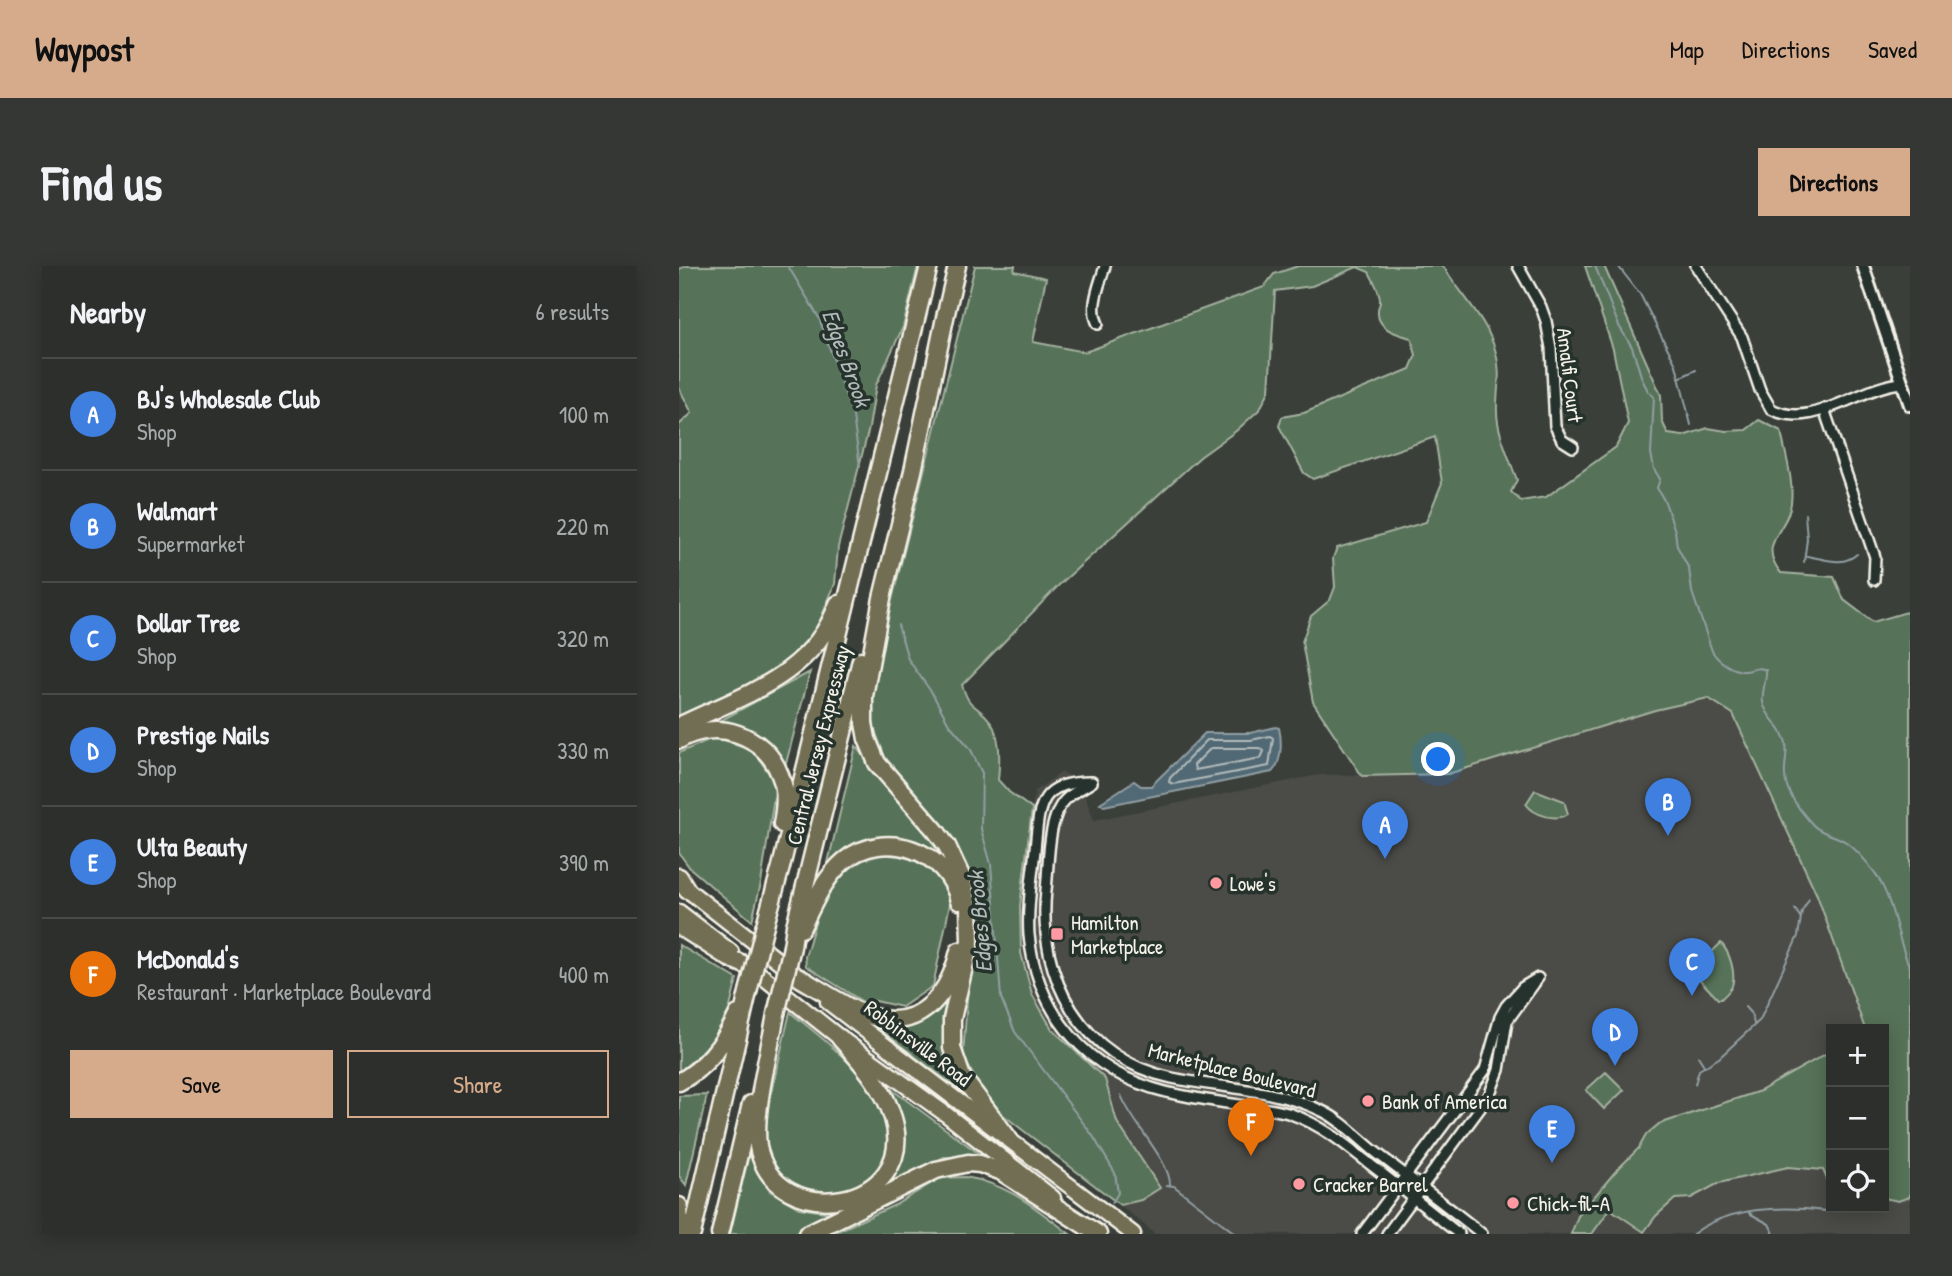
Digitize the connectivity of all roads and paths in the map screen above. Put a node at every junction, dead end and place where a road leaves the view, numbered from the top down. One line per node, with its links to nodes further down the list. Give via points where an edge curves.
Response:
1 (929, 266): 13 (highway, Central Jersey Expressway)
2 (957, 266): 7 (highway, Central Jersey Expressway)
3 (1105, 266): 8 (street, via 1094,307)
4 (1518, 266): 12 (street, Amalfi Court, via 1546,321 1555,426 1562,440)
5 (1696, 266): 11 (street, via 1742,337 1771,409 1788,416)
6 (1863, 266): 9 (street)
7 (946, 313): 21 (highway, Central Jersey Expressway); 28 (highway, via 882,598 864,696 864,723 877,763 936,831 961,876 969,908 970,941 952,1020 952,1048 962,1077)
8 (1098, 324)
9 (1903, 383): 10 (street); 11 (street)
10 (1910, 405)
11 (1824, 409): 14 (street, via 1875,557)
12 (1573, 447)
13 (882, 457): 15 (highway, via 839,601 821,639 786,674); 19 (highway, Central Jersey Expressway)
14 (1874, 580)
15 (679, 726)
16 (679, 740): 19 (highway, via 705,730 736,733 756,742 777,766 785,808)
17 (682, 884): 23 (highway, Robbinsville Road)
18 (679, 912): 22 (highway, Robbinsville Road)
19 (765, 925): 24 (highway, Central Jersey Expressway, bridge)
20 (679, 926): 22 (highway)
21 (792, 947): 23 (highway, via 831,875 866,849 895,845 923,853 947,874 958,895 961,926 956,962 939,998 924,1011 901,1019 877,1018); 25 (highway, Central Jersey Expressway, bridge)
22 (750, 967): 26 (highway, Robbinsville Road)
23 (800, 978): 28 (highway, Robbinsville Road)
24 (748, 992): 27 (highway, via 718,1049); 35 (highway, Central Jersey Expressway)
25 (776, 1014): 26 (highway, via 759,1110 758,1145 777,1183 795,1197 817,1204 849,1201 870,1190 886,1172 896,1141 894,1120 882,1093); 36 (highway, Central Jersey Expressway)
26 (840, 1038): 38 (highway, Robbinsville Road)
27 (679, 1082)
28 (1009, 1139): 39 (highway, Robbinsville Road)
29 (1406, 1175): 30 (street); 30 (street, Marketplace Boulevard, via 1324,1111 1270,1094 1148,1071 1102,1045 1081,1024 1068,1005 1049,956 1044,909 1056,811 1072,793 1092,782 1055,788 1046,795 1038,820 1029,908 1033,960 1053,1012 1081,1047 1142,1085 1289,1113 1326,1130); 31 (street, Marketplace Boulevard); 31 (street, via 1486,1070 1506,1006 1538,978 1507,1021 1499,1070 1489,1096)
30 (1398, 1186): 32 (street, Marketplace Boulevard); 40 (street)
31 (1422, 1188): 32 (street); 43 (street, Marketplace Boulevard)
32 (1415, 1198): 41 (street); 42 (street, Marketplace Boulevard)
33 (679, 1206): 34 (highway)
34 (680, 1234)
35 (692, 1234)
36 (720, 1234)
37 (807, 1234): 38 (highway, via 936,1170 968,1163 1000,1171)
38 (1098, 1234)
39 (1133, 1234)
40 (1362, 1234)
41 (1387, 1234)
42 (1459, 1234)
43 (1482, 1234)

